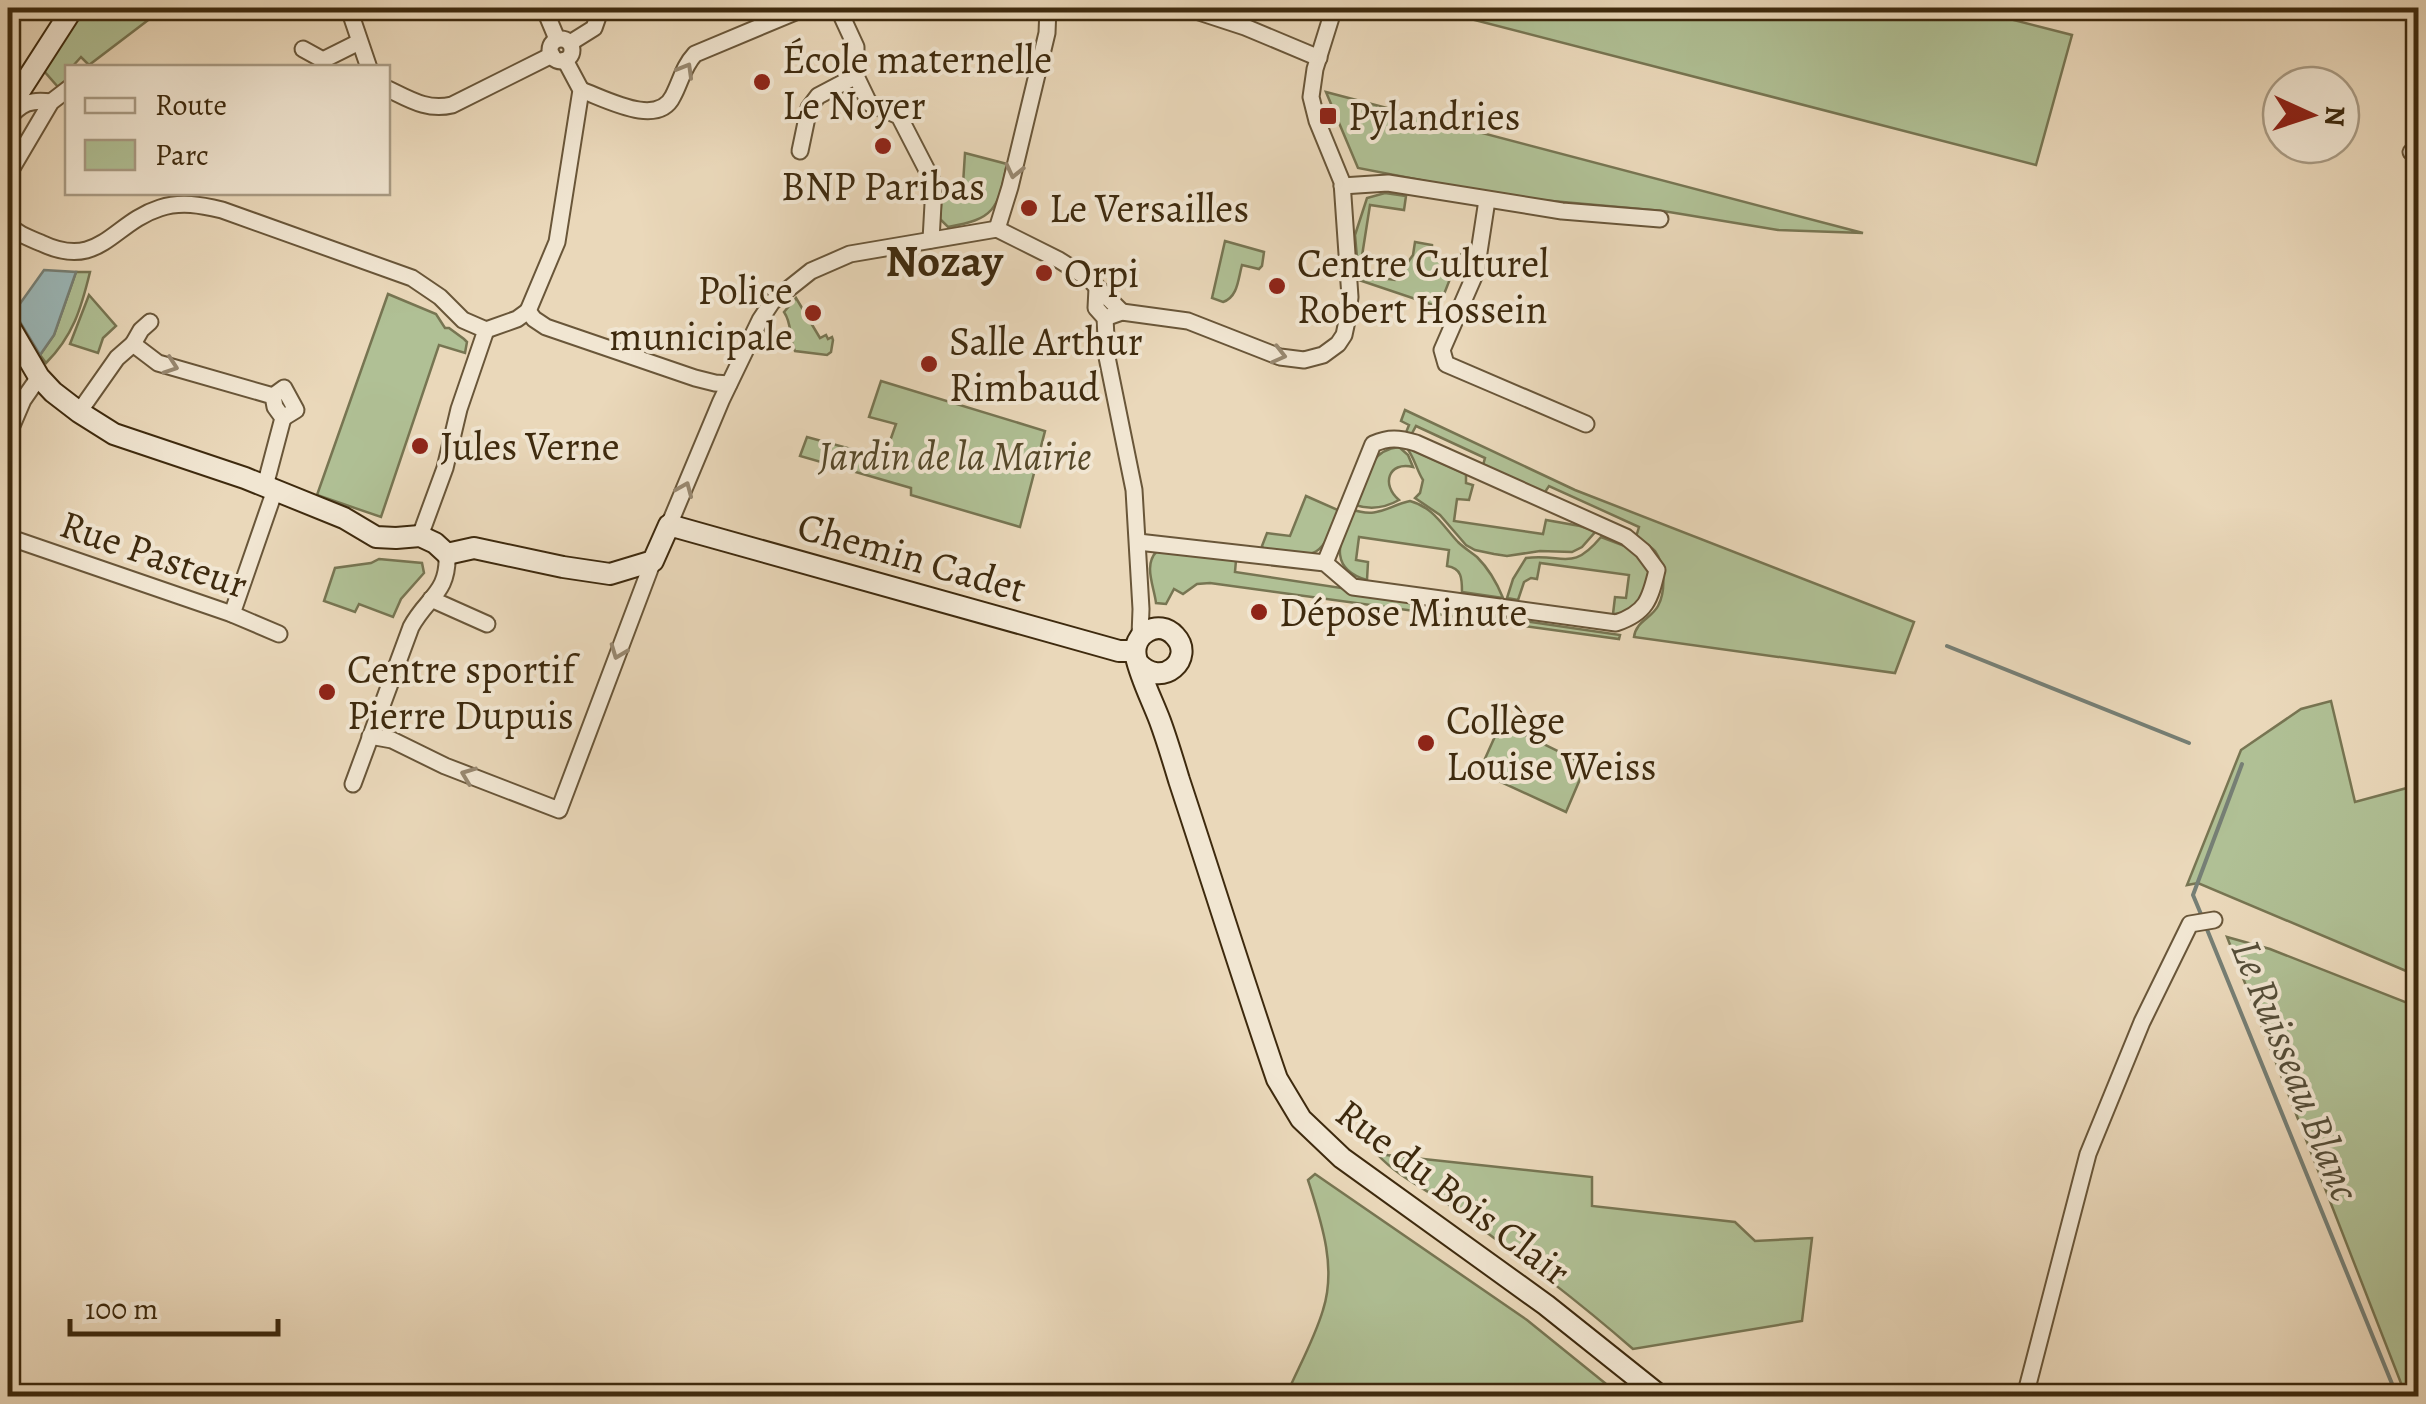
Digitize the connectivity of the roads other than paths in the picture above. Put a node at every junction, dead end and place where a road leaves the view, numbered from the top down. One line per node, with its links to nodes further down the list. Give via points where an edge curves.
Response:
1 (60, 8): 19 (street)
2 (73, 8): 24 (street)
3 (354, 8): 12 (street)
4 (544, 8): 15 (street)
5 (601, 8): 15 (street, via 594,28)
6 (805, 8): 21 (street, one-way to 6, via 655,111 672,98 695,54)
7 (838, 8): 18 (street, via 856,47)
8 (1048, 8): 32 (street, one-way to 32)
9 (1187, 8): 13 (street)
10 (1334, 8): 11 (street)
11 (1329, 24): 13 (street); 16 (street)
12 (359, 42): 14 (street, via 323,60); 17 (street)
13 (1296, 48): 16 (street)
14 (304, 49)
15 (561, 49): 20 (street, via 452,106 428,108); 21 (street)
16 (1318, 58): 28 (street, via 1311,97)
17 (368, 65)
18 (856, 76): 26 (street, via 808,108); 34 (street, via 869,103 899,116 931,178)
19 (8, 86)
20 (390, 90)
21 (581, 90): 36 (street, via 558,242)
22 (65, 91): 23 (street)
23 (51, 102): 25 (street, via 34,100); 27 (street)
24 (8, 109)
25 (8, 119)
26 (800, 151)
27 (8, 175)
28 (1342, 186): 30 (street, via 1388,183); 37 (street, one-way to 28, via 1188,321 1280,357 1323,355 1338,344 1348,322)
29 (156, 200): 33 (street, via 105,242 78,252 58,252); 41 (street, via 222,210 395,271)
30 (1488, 200): 31 (street); 46 (street, via 1476,272 1442,357)
31 (1660, 219)
32 (997, 229): 34 (street); 35 (street)
33 (10, 230)
34 (931, 240): 44 (street, via 850,254 811,272 772,302)
35 (1098, 288): 37 (street); 38 (street, Rue du Bois Clair, via 1096,308)
36 (528, 312): 41 (street); 44 (street, via 546,327)
37 (1122, 312): 38 (street)
38 (1105, 318): 52 (street, Rue du Bois Clair)
39 (150, 322): 42 (street)
40 (8, 324): 43 (street)
41 (486, 330): 50 (street)
42 (133, 344): 45 (street); 48 (street, one-way to 48, via 158,363 273,396 283,418)
43 (39, 377): 45 (street); 47 (street)
44 (729, 384): 49 (street, one-way to 44)
45 (79, 412): 48 (street, via 114,434)
46 (1586, 424)
47 (8, 435)
48 (270, 488): 50 (street, via 376,537); 57 (street)
49 (670, 525): 54 (street); 60 (street, Chemin Cadet, via 1119,651)
50 (420, 536): 53 (street)
51 (8, 537): 57 (street, Rue Pasteur)
52 (1138, 542): 55 (street); 60 (street, Rue du Bois Clair)
53 (447, 554): 54 (street, via 474,548 610,574); 56 (street, via 446,579)
54 (653, 561): 63 (street, one-way to 63, via 559,810)
55 (1325, 563): 55 (street, via 1354,587 1616,623 1636,616 1652,594 1657,570 1626,537 1398,438 1372,444)
56 (432, 599): 58 (street); 63 (street, via 410,627)
57 (232, 614): 59 (street, Rue Pasteur)
58 (487, 624)
59 (279, 634)
60 (1143, 644): 61 (street, Chemin Cadet, via 1148,672); 61 (street, Rue du Bois Clair, via 1165,629 1177,637 1177,664); 62 (street, Rue du Bois Clair)
61 (1163, 674): 62 (street, Rue du Bois Clair)
62 (1160, 722): 66 (street, Rue du Bois Clair, via 1277,1080 1301,1119 1342,1158)
63 (370, 736): 64 (street)
64 (353, 784)
65 (2214, 920): 67 (street, via 2190,924 2088,1154)
66 (1660, 1396)
67 (2025, 1396)

